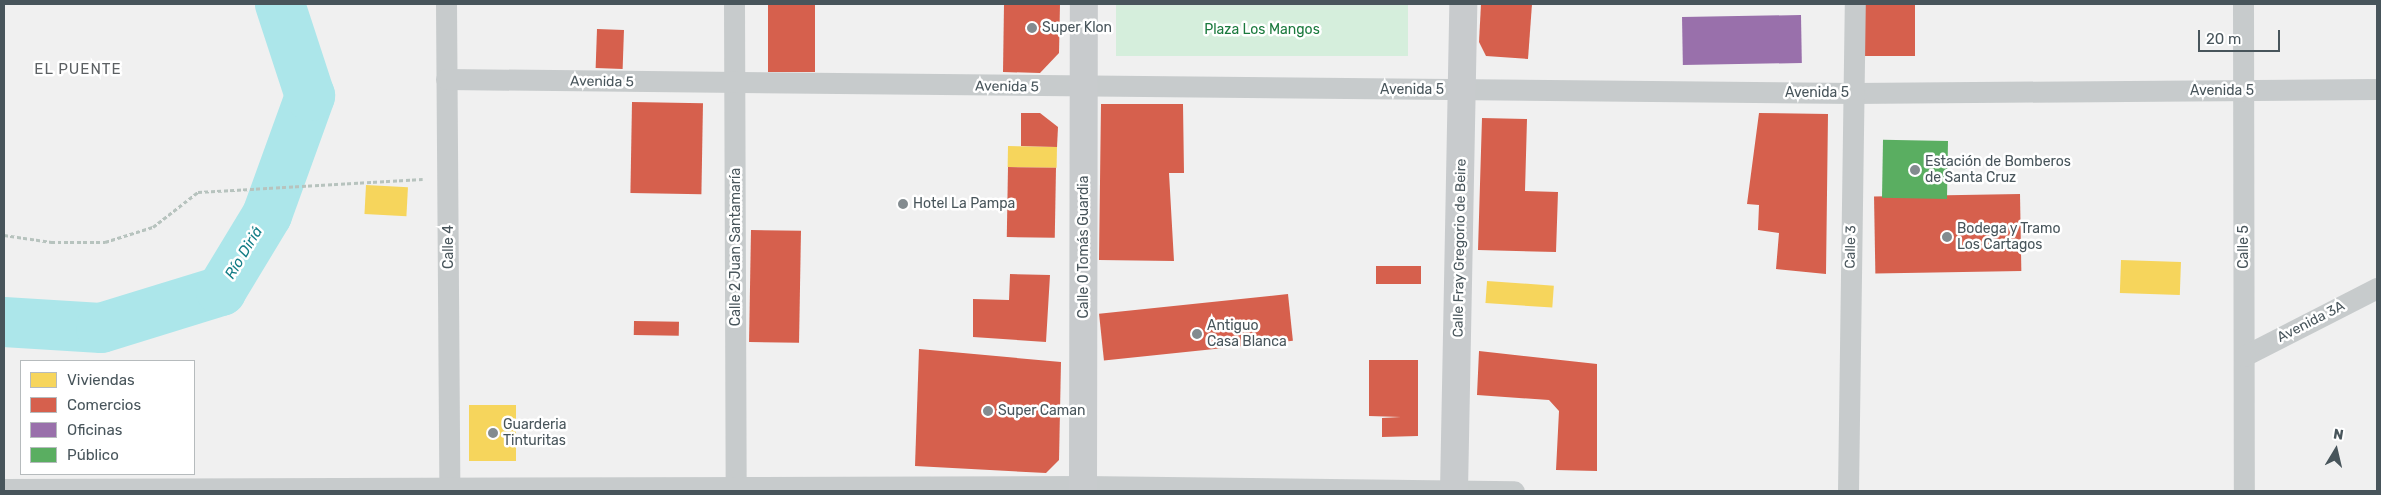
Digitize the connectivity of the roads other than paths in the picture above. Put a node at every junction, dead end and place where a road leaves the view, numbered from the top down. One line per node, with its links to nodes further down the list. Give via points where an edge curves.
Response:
1 (446, 4): 7 (street, Calle 4)
2 (734, 4): 8 (street, Calle 2 Juan Santamaría)
3 (1084, 4): 9 (street, Calle 0 Tomás Guardia)
4 (1463, 4): 11 (street, Calle Fray Gregorio de Beire)
5 (1855, 4): 13 (street, Calle 3)
6 (2243, 4): 12 (street, Calle 5)
7 (446, 79): 8 (street, Avenida 5); 20 (street, Calle 4, via 450,178)
8 (735, 84): 9 (street, Avenida 5); 17 (street, Calle 2 Juan Santamaría)
9 (1085, 88): 11 (street, Avenida 5); 18 (street, Calle 0 Tomás Guardia)
10 (2377, 89): 12 (street, Avenida 5)
11 (1463, 90): 13 (street, Avenida 5); 21 (street, Calle Fray Gregorio de Beire)
12 (2243, 91): 13 (street, Avenida 5); 15 (street, Calle 5)
13 (1853, 93): 23 (street, Calle 3)
14 (2377, 288): 15 (street, Avenida 3A)
15 (2244, 356): 24 (street, Calle 5)
16 (4, 489): 19 (street)
17 (736, 489): 18 (street); 20 (street)
18 (1083, 489): 21 (street)
19 (64, 490): 20 (street)
20 (449, 490)
21 (1454, 491): 22 (street)
22 (1514, 491)
23 (1848, 491)
24 (2244, 491)

